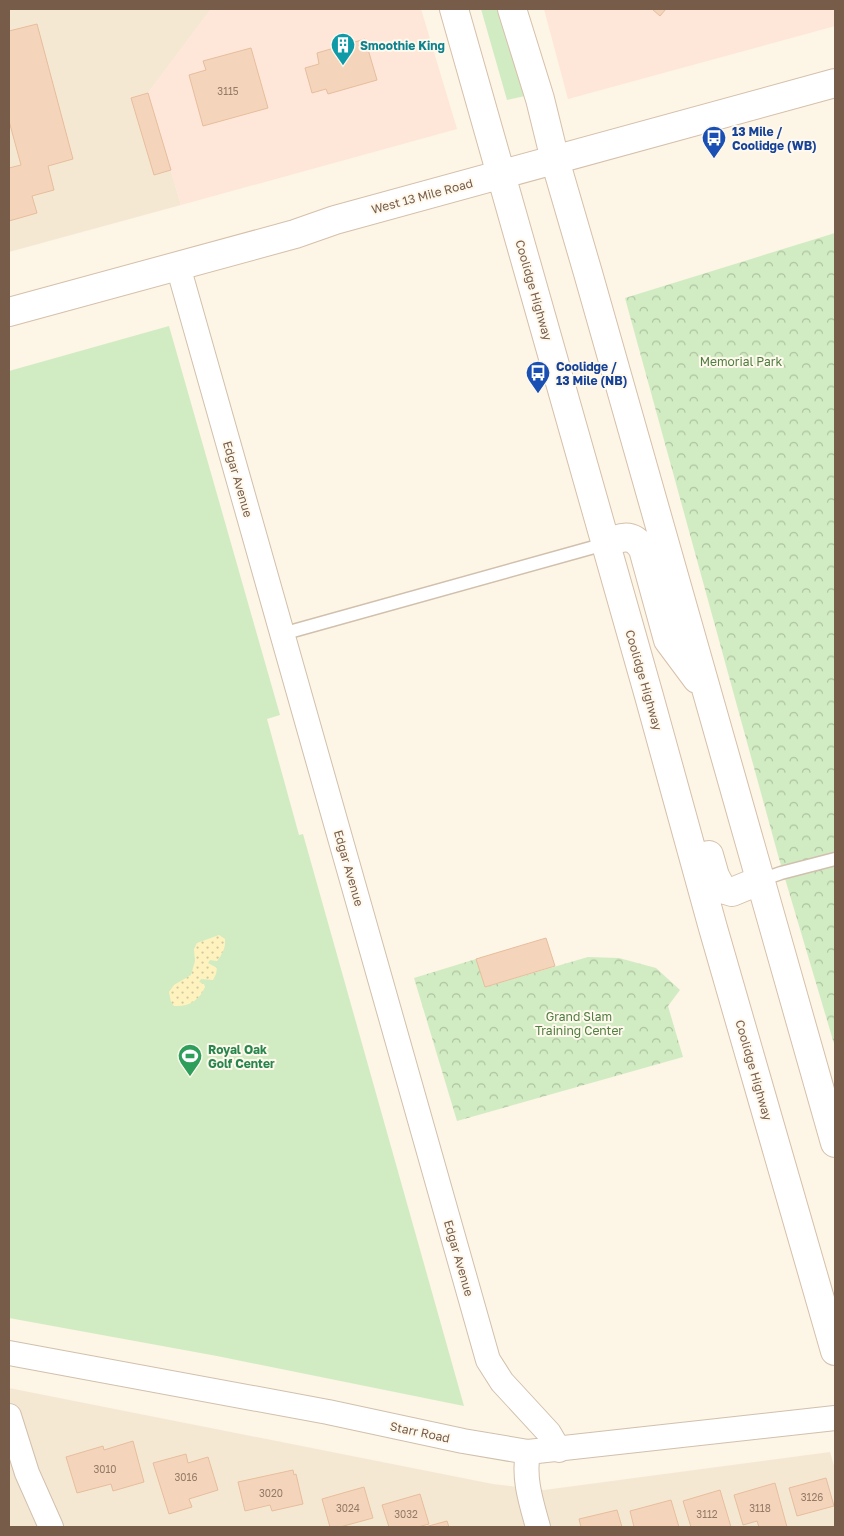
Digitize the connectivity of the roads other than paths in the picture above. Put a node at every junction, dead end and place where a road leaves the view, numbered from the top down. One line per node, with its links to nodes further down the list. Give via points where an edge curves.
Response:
1 (454, 9): 5 (main road, Coolidge Highway)
2 (512, 9): 4 (main road)
3 (835, 83): 4 (main road, West 13 Mile Road)
4 (555, 160): 5 (main road, West 13 Mile Road); 11 (main road)
5 (500, 175): 6 (main road, West 13 Mile Road); 8 (main road, Coolidge Highway)
6 (178, 266): 7 (main road, West 13 Mile Road); 9 (street, Edgar Avenue)
7 (9, 312)
8 (605, 544): 9 (lane); 10 (main road, Coolidge Highway); 11 (main road, via 626,537 639,543 668,640)
9 (282, 634): 19 (street, Edgar Avenue, via 488,1360 492,1370 549,1433)
10 (649, 696): 13 (main road, via 680,750 718,883 722,889 732,892); 15 (main road, Coolidge Highway)
11 (709, 697): 13 (main road)
12 (835, 859): 13 (lane)
13 (761, 880): 14 (main road)
14 (835, 1142)
15 (835, 1351)
16 (9, 1353): 20 (street, Starr Road)
17 (9, 1416): 21 (street, via 27,1473)
18 (835, 1418): 19 (street, Starr Road)
19 (559, 1450): 20 (street, Starr Road)
20 (528, 1452): 22 (street, via 528,1490)
21 (51, 1527)
22 (538, 1527)

